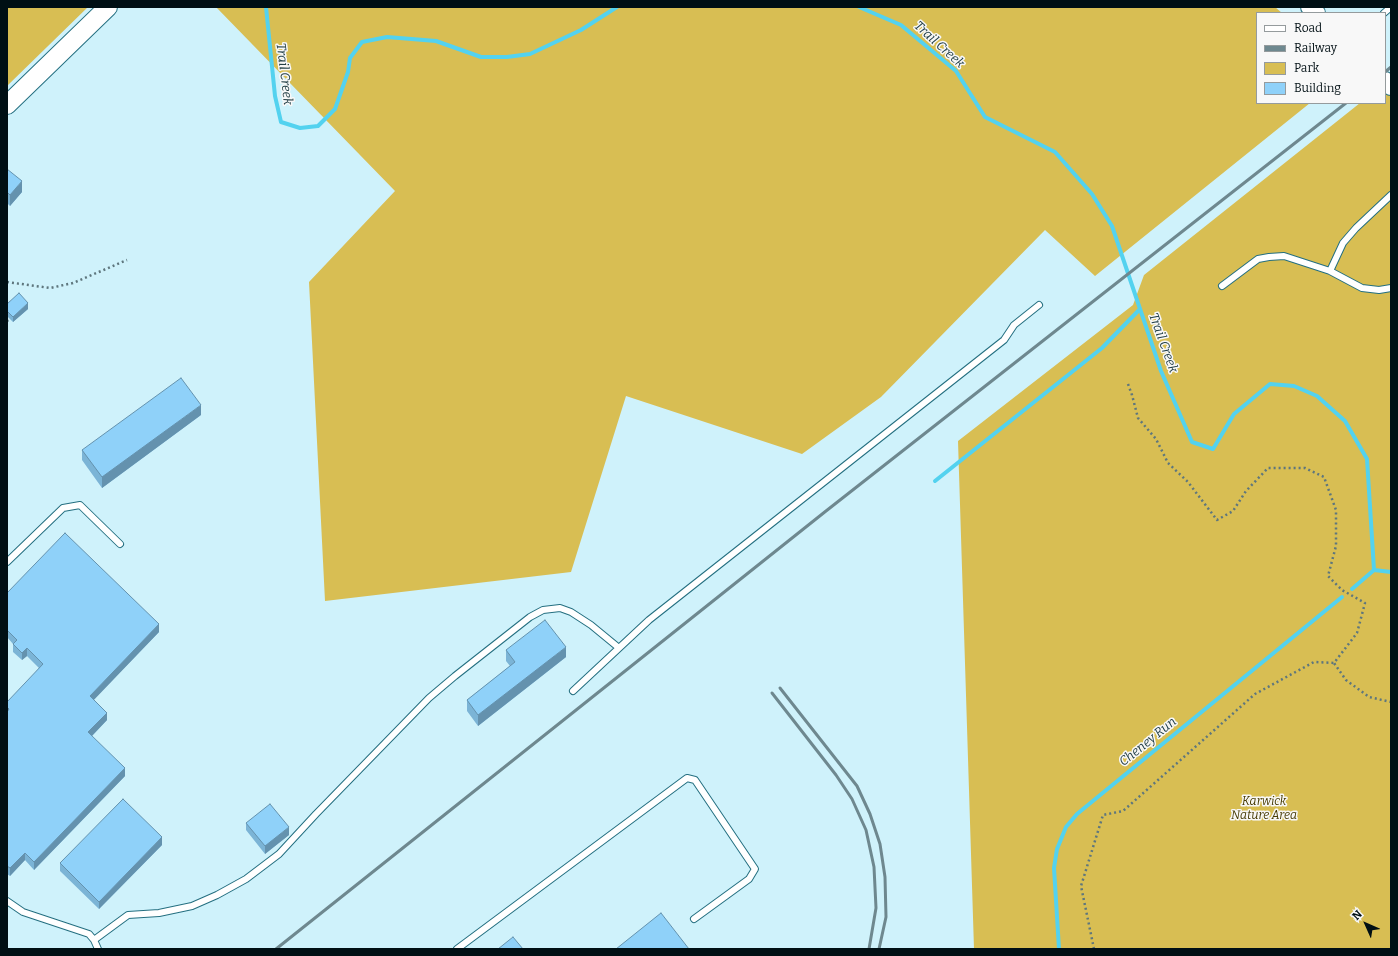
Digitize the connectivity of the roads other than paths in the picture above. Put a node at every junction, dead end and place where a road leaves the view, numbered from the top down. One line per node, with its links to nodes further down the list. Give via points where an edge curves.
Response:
1 (108, 7): 2 (street)
2 (7, 105)
3 (1391, 195): 4 (lane, via 1343,243)
4 (1330, 271): 5 (lane, via 1284,256 1258,259); 6 (lane, via 1362,288)
5 (1222, 286)
6 (1391, 288)
7 (1039, 306): 10 (lane, via 1014,326 1004,340 649,620)
8 (120, 544): 9 (lane, via 80,505 63,508)
9 (7, 562)
10 (618, 648): 11 (lane); 14 (lane, via 591,625 560,608 543,610 530,617 429,698 279,854 246,879 192,906 159,913 128,915)
11 (573, 691)
12 (7, 901): 14 (lane, via 23,912 88,934)
13 (694, 920): 16 (lane, via 749,879 755,869 695,780 687,778)
14 (94, 940): 15 (lane)
15 (98, 949)
16 (457, 949)

